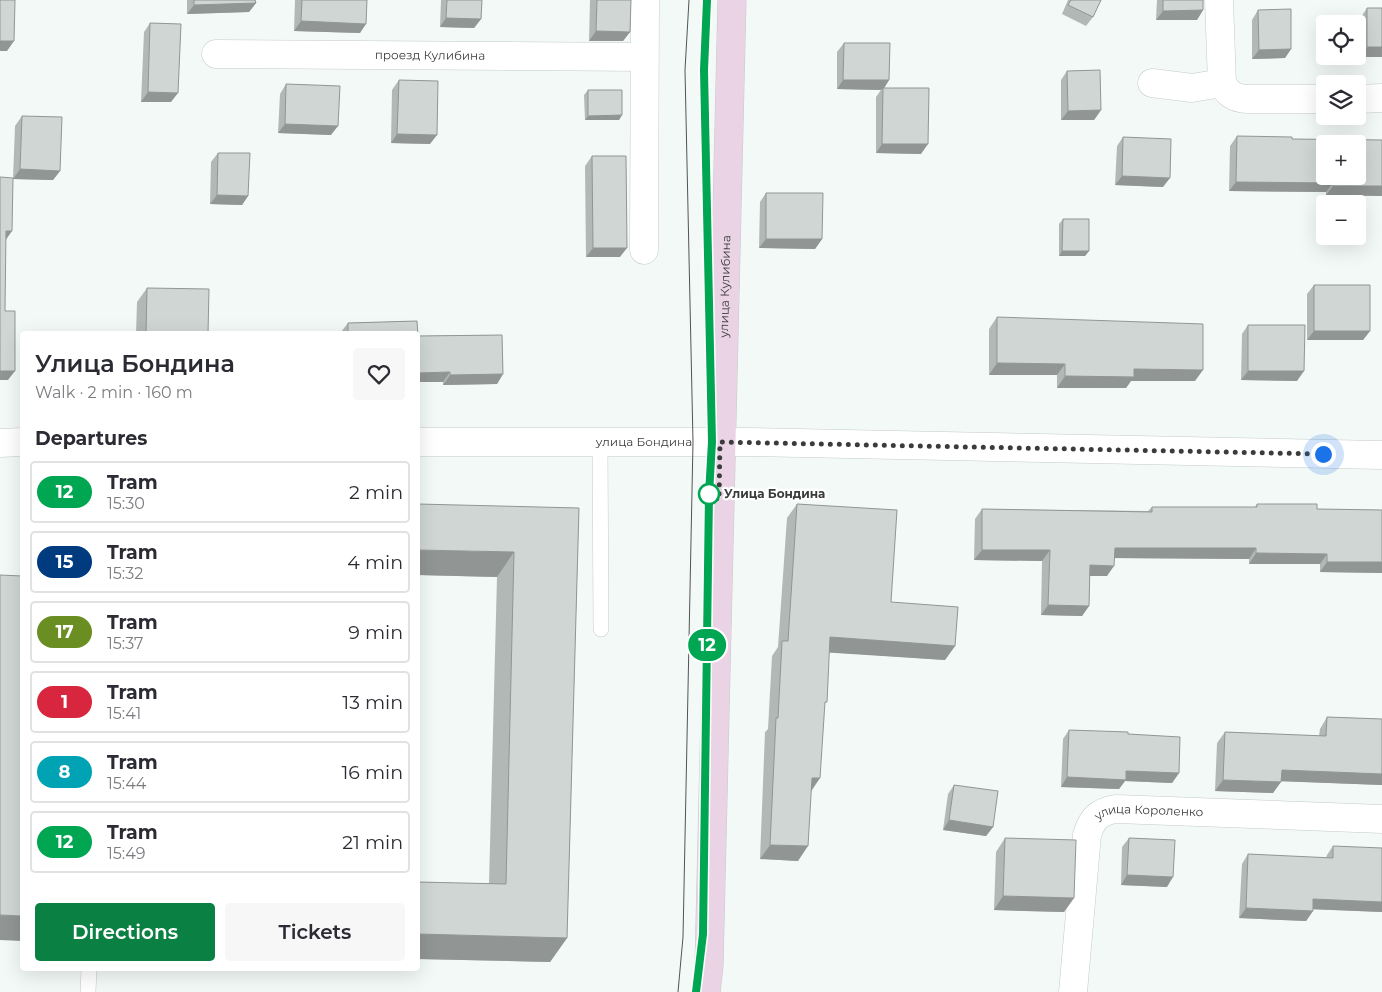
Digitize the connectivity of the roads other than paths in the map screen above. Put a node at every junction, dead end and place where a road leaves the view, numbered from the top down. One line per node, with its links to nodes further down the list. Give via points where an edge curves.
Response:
1 (645, 0): 5 (street)
2 (732, 0): 16 (main road, улица Кулибина)
3 (1219, 0): 7 (street)
4 (216, 54): 5 (street, проезд Кулибина)
5 (644, 57): 11 (street)
6 (1152, 83): 7 (street, via 1192,88)
7 (1222, 83): 9 (street, via 1227,92 1238,98)
8 (1382, 98): 10 (street)
9 (1316, 99)
10 (1366, 99)
11 (644, 250)
12 (0, 442): 13 (street)
13 (20, 442)
14 (420, 442): 15 (street, улица Бондина)
15 (600, 442): 16 (street, улица Бондина); 18 (lane)
16 (720, 442): 17 (street, улица Бондина); 22 (main road, улица Кулибина)
17 (1382, 455)
18 (601, 628)
19 (1382, 819): 23 (street, улица Короленко, via 1116,809 1102,812 1091,821 1087,835)
20 (89, 971): 21 (lane)
21 (88, 992)
22 (706, 992)
23 (1073, 992)

